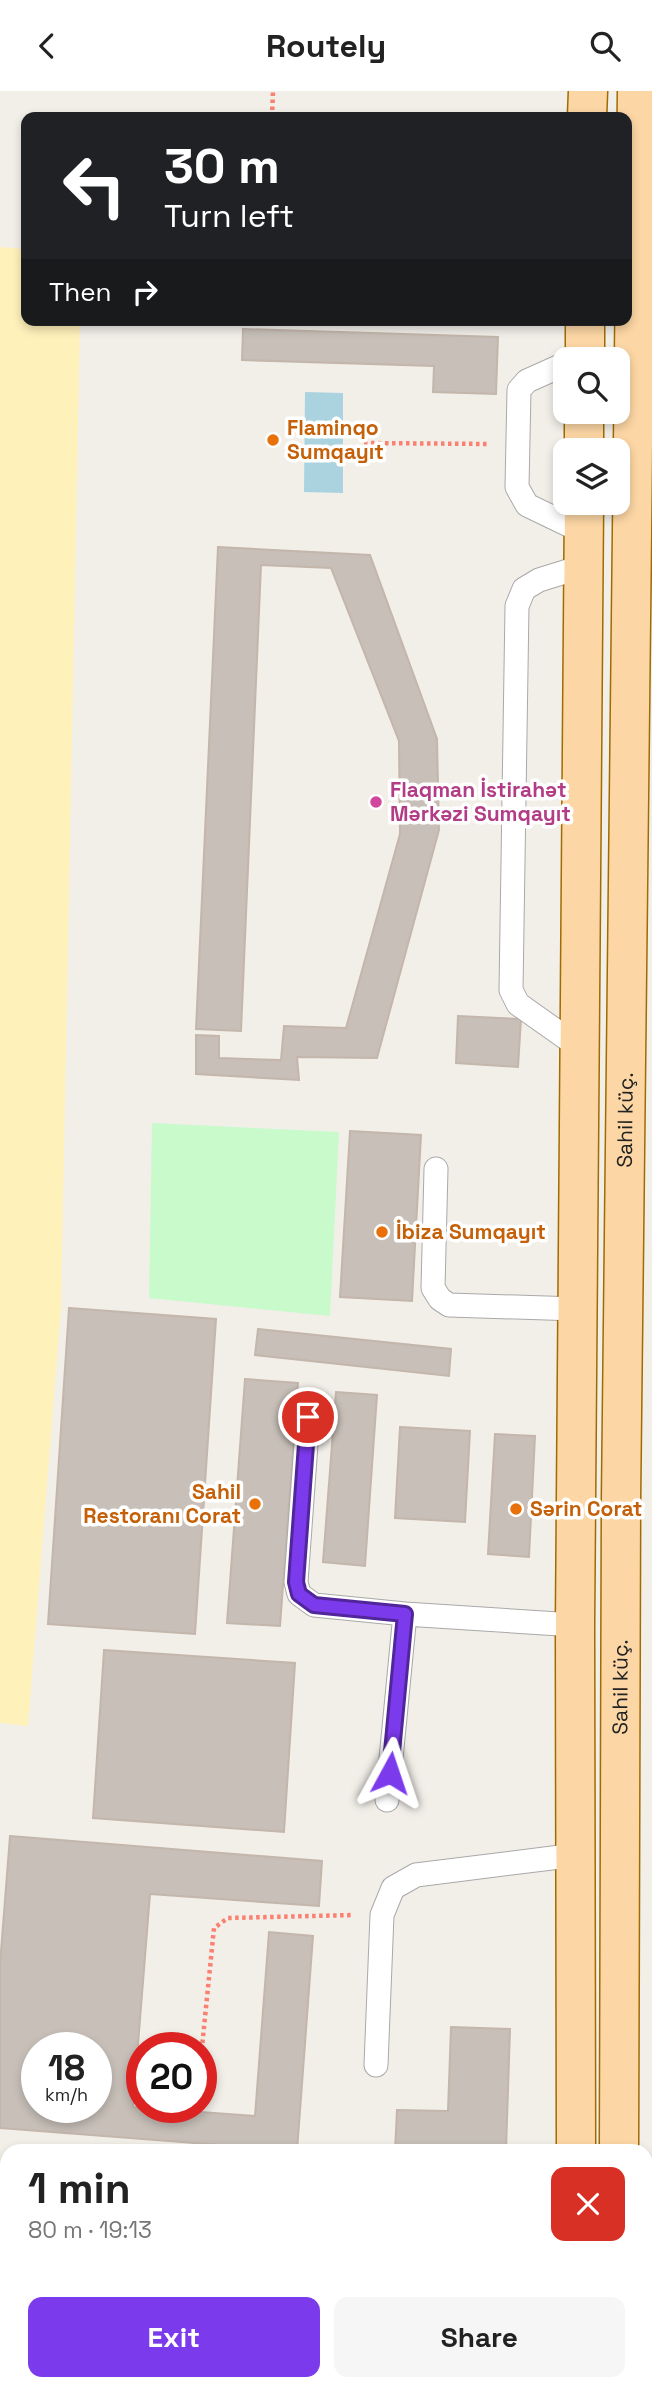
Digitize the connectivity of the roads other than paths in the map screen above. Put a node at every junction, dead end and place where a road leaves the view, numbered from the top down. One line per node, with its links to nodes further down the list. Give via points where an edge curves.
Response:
1 (588, 91): 3 (main road)
2 (637, 91): 16 (main road, Sahil küç., via 621,1501)
3 (587, 112)
4 (553, 366): 5 (lane, via 519,390 517,487 527,505)
5 (583, 533): 6 (main road); 6 (lane, via 540,580 524,589 517,606 511,990 518,1004)
6 (579, 1047): 8 (main road)
7 (436, 1169): 8 (lane, via 433,1288 440,1299 449,1305)
8 (577, 1309): 11 (main road)
9 (308, 1417): 10 (lane, via 296,1582 299,1594 314,1605)
10 (405, 1614): 11 (lane); 12 (lane)
11 (575, 1625): 13 (main road)
12 (387, 1800)
13 (576, 1856): 14 (lane, via 416,1875 393,1888 382,1915); 15 (main road)
14 (376, 2065)
15 (576, 2144)
16 (619, 2144)

